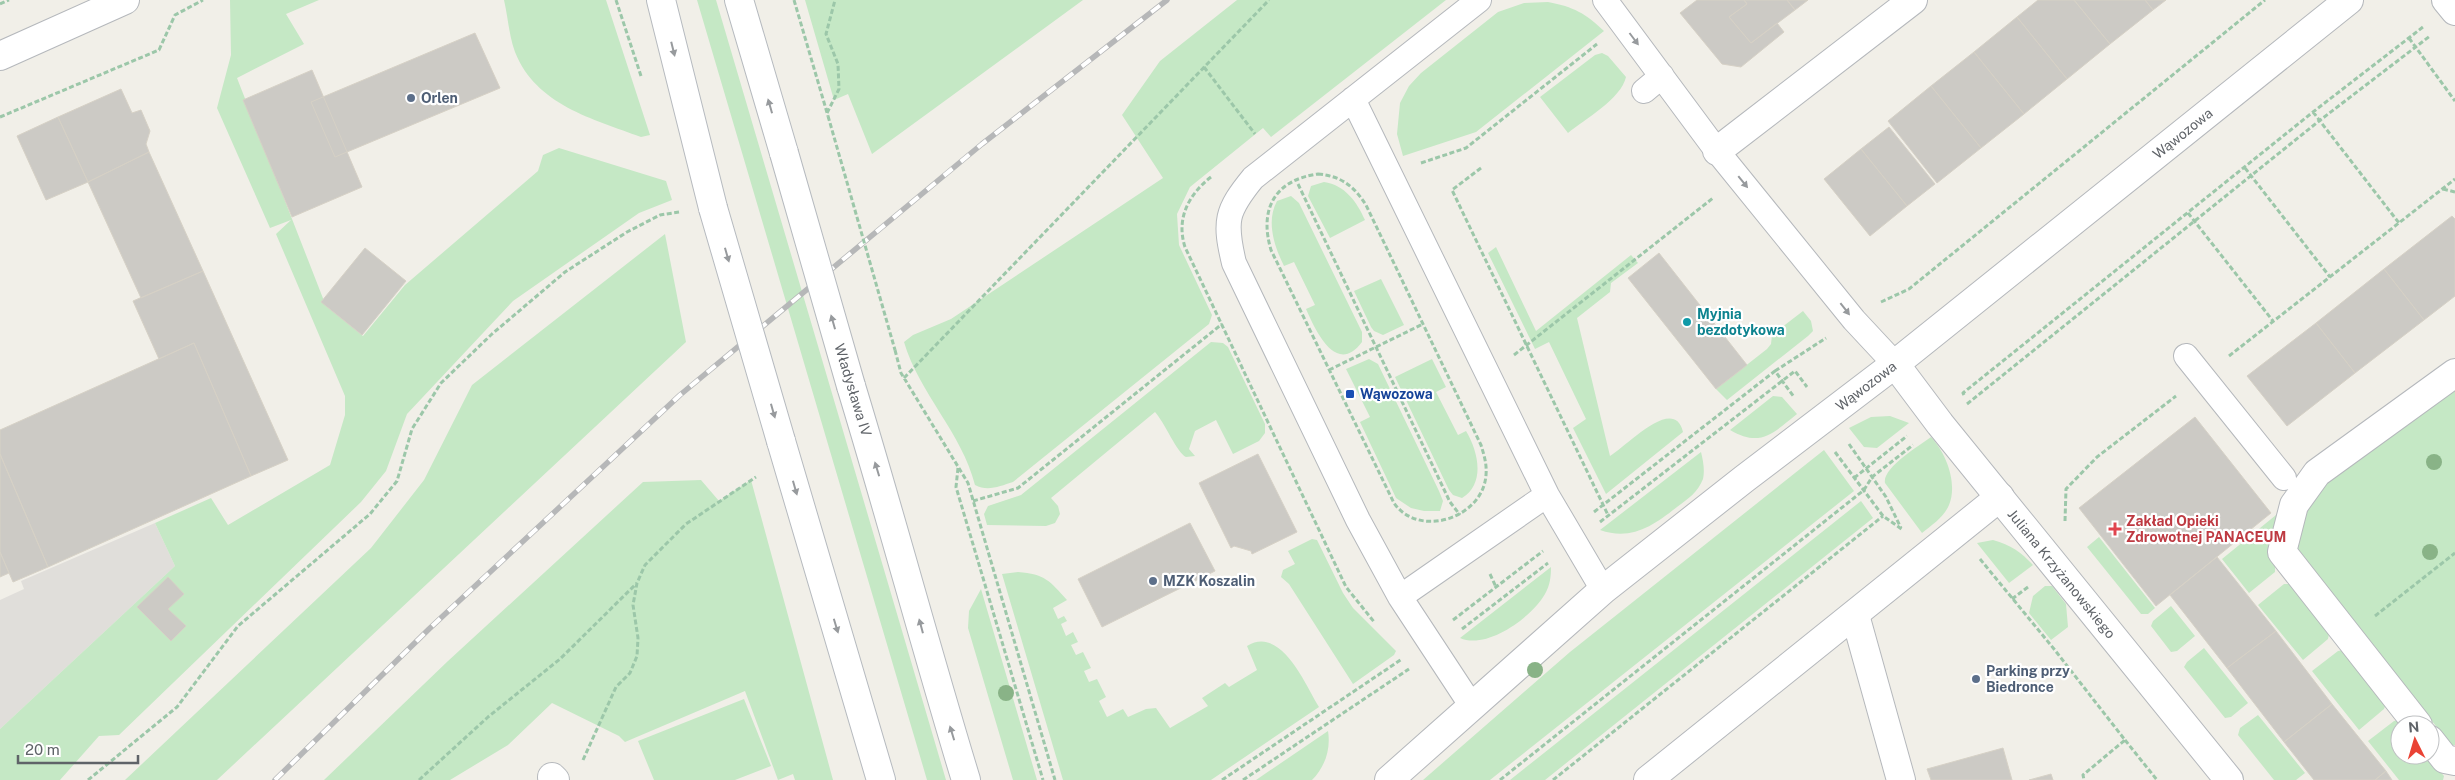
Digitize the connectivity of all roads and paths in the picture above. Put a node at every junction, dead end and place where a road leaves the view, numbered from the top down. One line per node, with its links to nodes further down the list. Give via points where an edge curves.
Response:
1 (9, 0): 14 (path)
2 (125, 0): 20 (street)
3 (203, 0): 28 (path, via 175,15 159,50)
4 (661, 0): 98 (street, one-way to 98, bridge, via 713,208)
5 (739, 0): 99 (street, Władysława IV, one-way to 5, bridge)
6 (794, 0): 27 (path)
7 (835, 0): 27 (path, via 826,34 838,64 839,88)
8 (1269, 0): 21 (path)
9 (1479, 0): 24 (lane)
10 (1605, 0): 22 (lane, one-way to 22)
11 (1913, 0): 31 (street)
12 (2265, 0): 46 (path, via 1909,288)
13 (2349, 0): 56 (street, Wąwozowa)
14 (0, 4)
15 (2451, 5): 17 (path)
16 (2435, 32): 19 (path)
17 (2409, 38): 19 (path); 26 (path)
18 (1604, 39): 34 (path, via 1466,148 1419,164)
19 (2415, 47): 25 (path); 29 (path)
20 (0, 56)
21 (1204, 67): 30 (path, via 1255,131); 61 (path)
22 (1662, 76): 23 (lane); 31 (lane)
23 (1644, 91)
24 (1353, 98): 70 (lane); 86 (lane, via 1253,178 1236,199 1228,217 1228,236 1234,262 1358,520)
25 (2455, 101)
26 (2312, 112): 29 (path); 33 (path)
27 (828, 115): 61 (path, bridge)
28 (0, 116)
29 (2319, 121): 35 (path); 44 (path)
30 (1256, 142)
31 (1717, 151): 46 (lane, one-way to 46)
32 (1482, 168): 52 (path, via 1452,190)
33 (2245, 168): 35 (path); 42 (path)
34 (1423, 173)
35 (2251, 176): 43 (path); 45 (path)
36 (1296, 179): 49 (path, via 1318,174 1332,175 1357,191); 53 (path); 57 (path, via 1278,192 1270,205 1266,234)
37 (2455, 179): 38 (path)
38 (2443, 189): 39 (path); 44 (path)
39 (2455, 192)
40 (1714, 197): 52 (path)
41 (686, 211): 96 (path, via 660,215 627,232 565,272 492,334 441,384 412,429 397,480 370,514 238,626 177,707)
42 (2188, 213): 43 (path); 62 (path, via 1962,392)
43 (2195, 222): 47 (path); 62 (path)
44 (2399, 223): 45 (path)
45 (2330, 277): 47 (path)
46 (1854, 320): 51 (path); 56 (lane)
47 (2273, 321): 60 (path)
48 (1222, 324): 72 (path, via 1018,488)
49 (1423, 324): 53 (path); 74 (path, via 1486,460 1486,477 1481,493)
50 (1822, 329): 51 (path)
51 (1826, 338): 58 (path)
52 (1526, 345): 54 (path, via 1512,357); 73 (path)
53 (1376, 347): 57 (path); 74 (path, via 1450,502)
54 (1508, 348)
55 (2186, 356): 60 (lane)
56 (1895, 364): 64 (street, Juliana Krzyżanowskiego); 65 (street, Wąwozowa)
57 (1329, 370): 74 (path, via 1396,506 1410,516 1426,521 1442,521)
58 (1775, 371): 65 (path); 73 (path)
59 (2455, 373): 88 (street, via 2317,473 2294,505 2282,552)
60 (2202, 376): 68 (lane); 77 (path, via 2098,457 2066,489 2065,526)
61 (904, 378): 66 (path)
62 (1970, 402): 63 (path); 64 (path)
63 (1975, 409)
64 (1940, 424): 69 (path, via 1872,477); 71 (street, Juliana Krzyżanowskiego)
65 (1815, 426): 69 (path); 85 (street, Wąwozowa)
66 (958, 467): 72 (path); 100 (path, via 956,487)
67 (762, 474): 83 (path, via 686,524 645,566)
68 (2284, 478)
69 (1864, 490): 76 (path); 104 (path)
70 (1547, 495): 78 (lane); 79 (lane)
71 (2000, 497): 81 (street); 110 (street, Juliana Krzyżanowskiego)
72 (973, 500): 101 (path)
73 (1603, 504): 75 (path); 78 (path)
74 (1460, 514): 79 (path)
75 (1608, 515)
76 (1883, 516): 81 (path, via 1902,529); 105 (path)
77 (2060, 519)
78 (1568, 532): 84 (path); 85 (lane)
79 (1476, 544): 84 (path); 86 (lane)
80 (2455, 553): 88 (path)
81 (1925, 557): 87 (street)
82 (1971, 563): 92 (path, via 1978,557)
83 (637, 583): 95 (path, via 633,605 637,656 630,673 616,687); 97 (path, via 560,659 488,717)
84 (1496, 587): 89 (path)
85 (1603, 590): 90 (street, Wąwozowa)
86 (1400, 597): 89 (lane)
87 (1855, 615): 106 (street); 107 (street)
88 (2348, 636): 91 (street)
89 (1427, 640): 90 (lane); 102 (path)
90 (1471, 705): 103 (street, Wąwozowa)
91 (2410, 715)
92 (2125, 740): 108 (path, via 2083,775); 109 (path)
93 (2440, 753): 94 (street, via 2445,759)
94 (2455, 761)
95 (581, 764)
96 (88, 780)
97 (419, 780)
98 (881, 780)
99 (966, 780)
100 (1043, 780)
101 (1055, 780)
102 (1222, 780)
103 (1389, 780)
104 (1500, 780)
105 (1553, 780)
106 (1648, 780)
107 (1901, 780)
108 (2084, 780)
109 (2157, 780)
110 (2229, 780)

